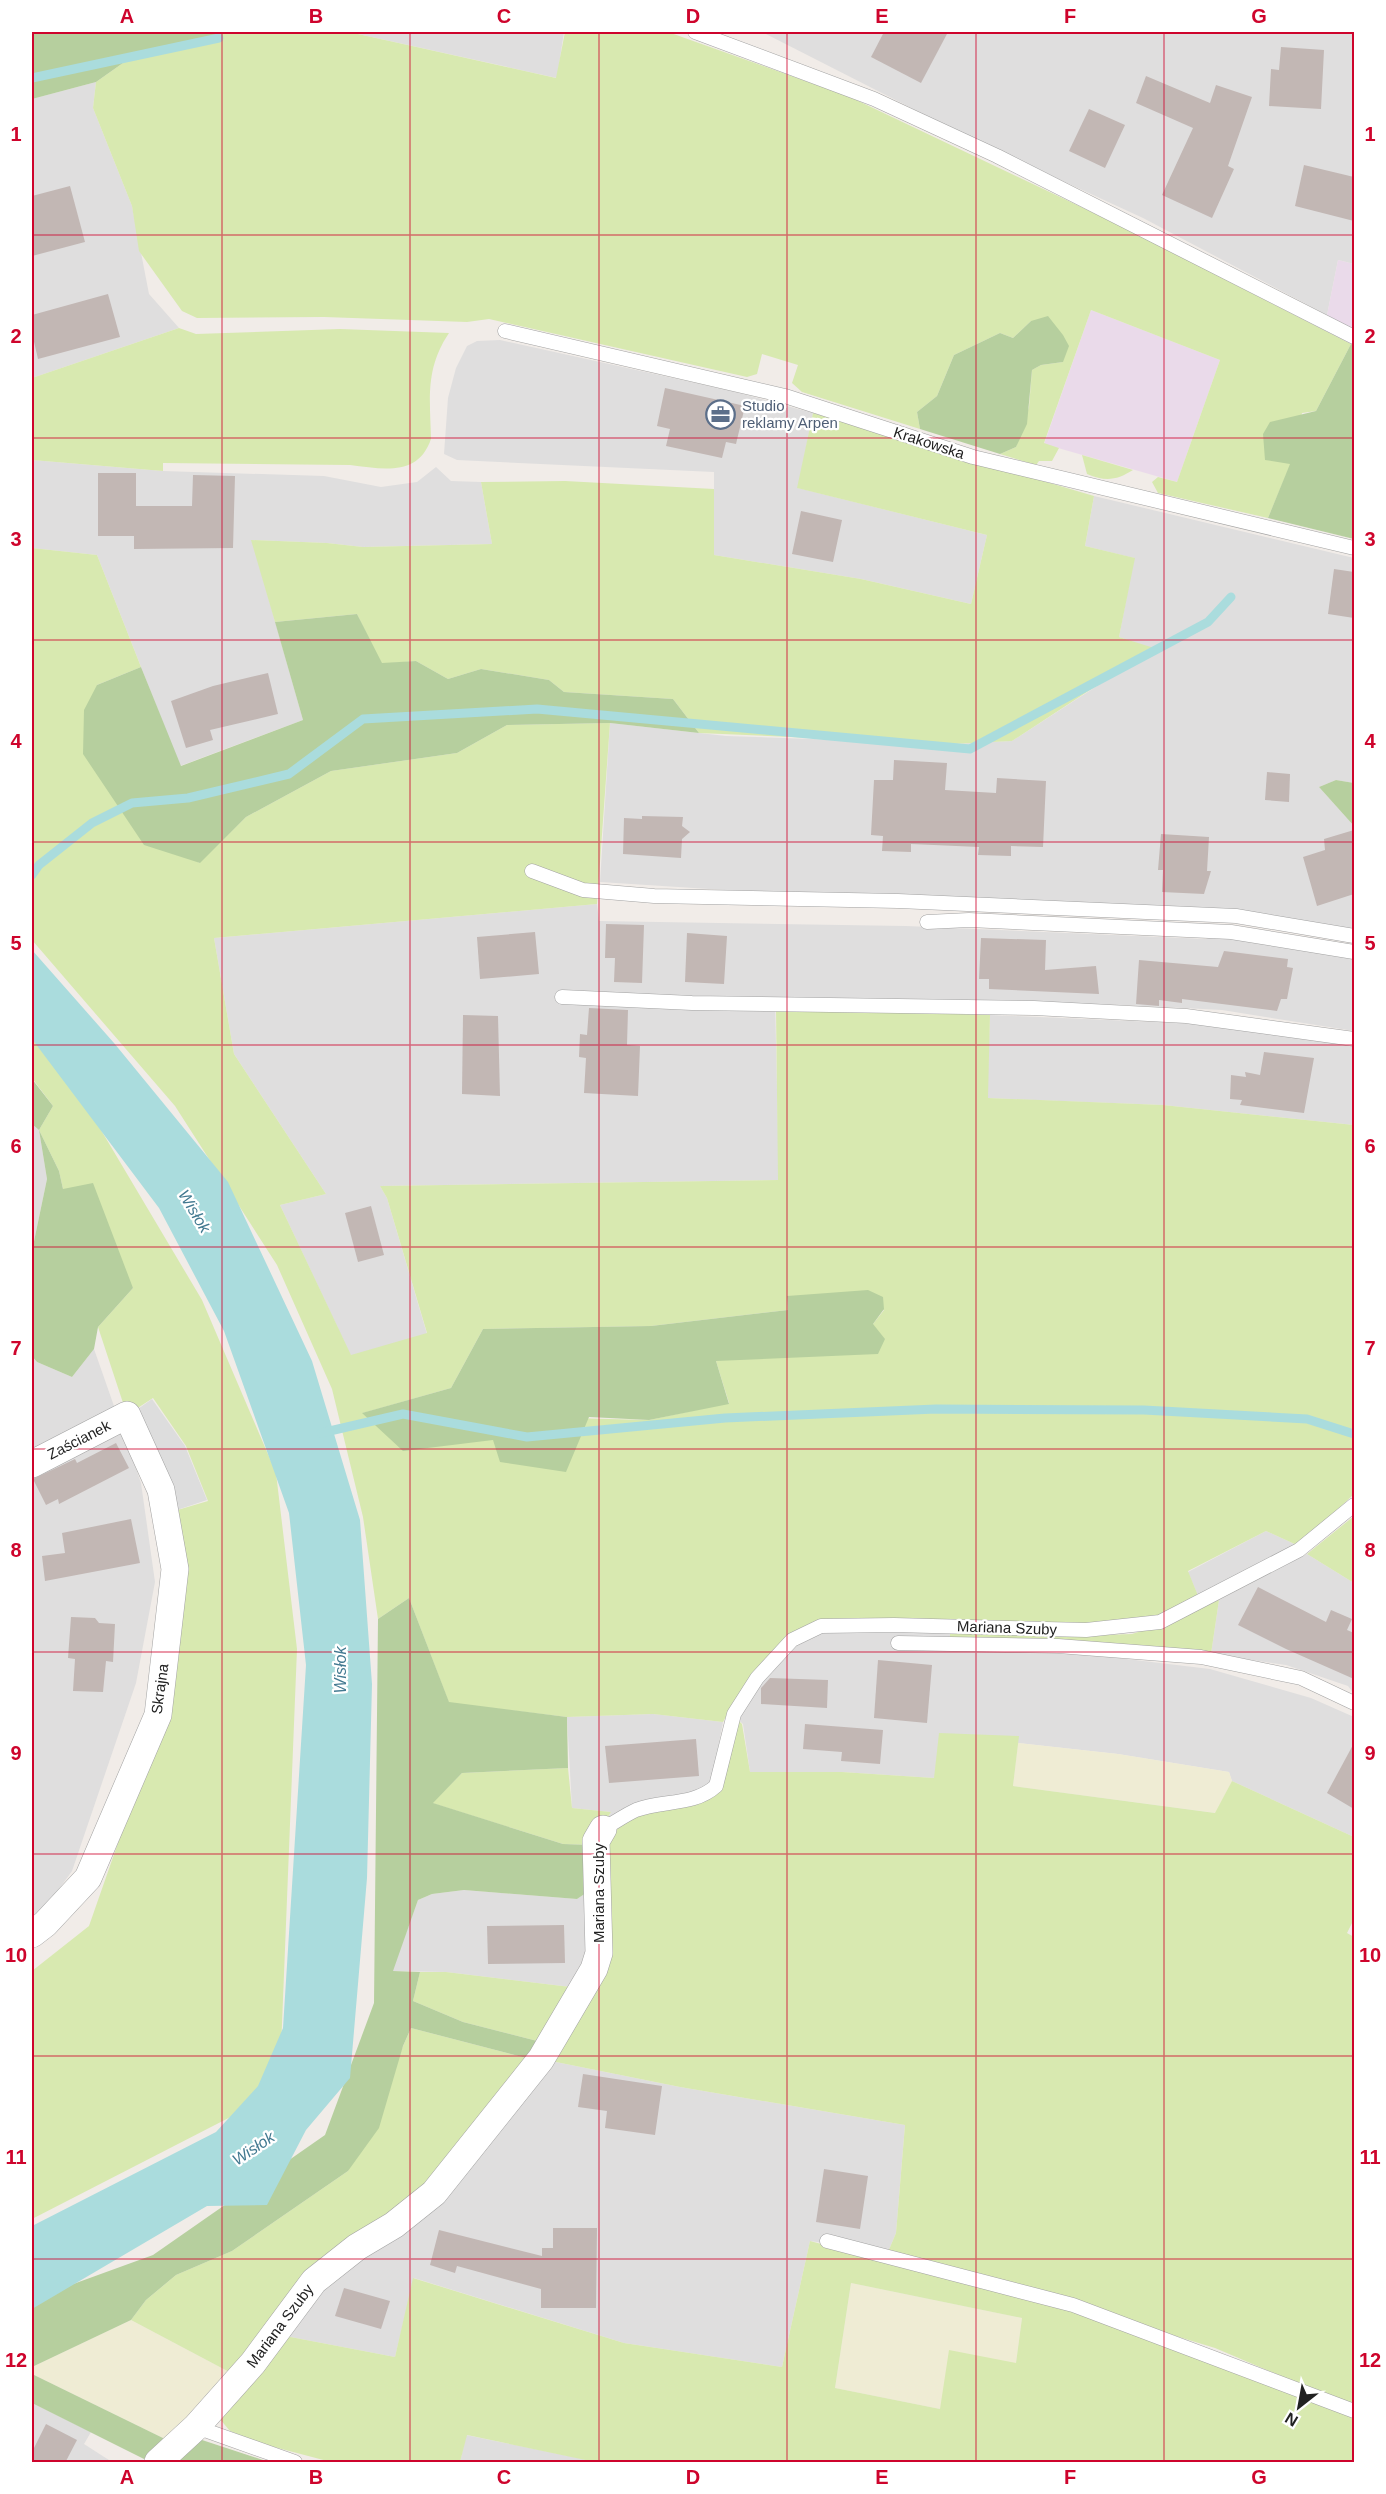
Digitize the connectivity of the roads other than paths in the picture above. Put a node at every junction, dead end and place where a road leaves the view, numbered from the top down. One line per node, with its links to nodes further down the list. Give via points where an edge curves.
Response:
1 (695, 32): 3 (lane, via 874,99 998,156)
2 (505, 331): 4 (lane, Krakowska, via 785,396 973,457)
3 (1354, 337)
4 (1354, 548)
5 (532, 871): 7 (lane, via 583,890 654,896 898,901 1236,916)
6 (927, 922): 8 (lane, via 969,920 1231,932)
7 (1354, 936)
8 (1354, 952)
9 (562, 997): 10 (lane, via 1034,1008 1186,1016)
10 (1354, 1039)
11 (127, 1415): 12 (street, Zaścianek); 17 (street, Skrajna, via 161,1490 176,1569 158,1715 88,1878)
12 (32, 1464)
13 (1354, 1505): 16 (lane, Mariana Szuby, via 1299,1551 1160,1622 1086,1630 821,1626 792,1640 757,1678 734,1714 716,1786 684,1801 637,1810)
14 (898, 1643): 15 (lane, via 1058,1646 1201,1657 1301,1678)
15 (1354, 1703)
16 (603, 1829): 20 (street, Mariana Szuby, via 596,1841 599,1953 594,1969 541,2059 434,2193 314,2281 253,2363)
17 (32, 1934)
18 (827, 2241): 19 (lane, via 1073,2305)
19 (1354, 2411)
20 (196, 2427): 21 (street, Mariana Szuby); 22 (lane)
21 (158, 2463)
22 (295, 2463)

